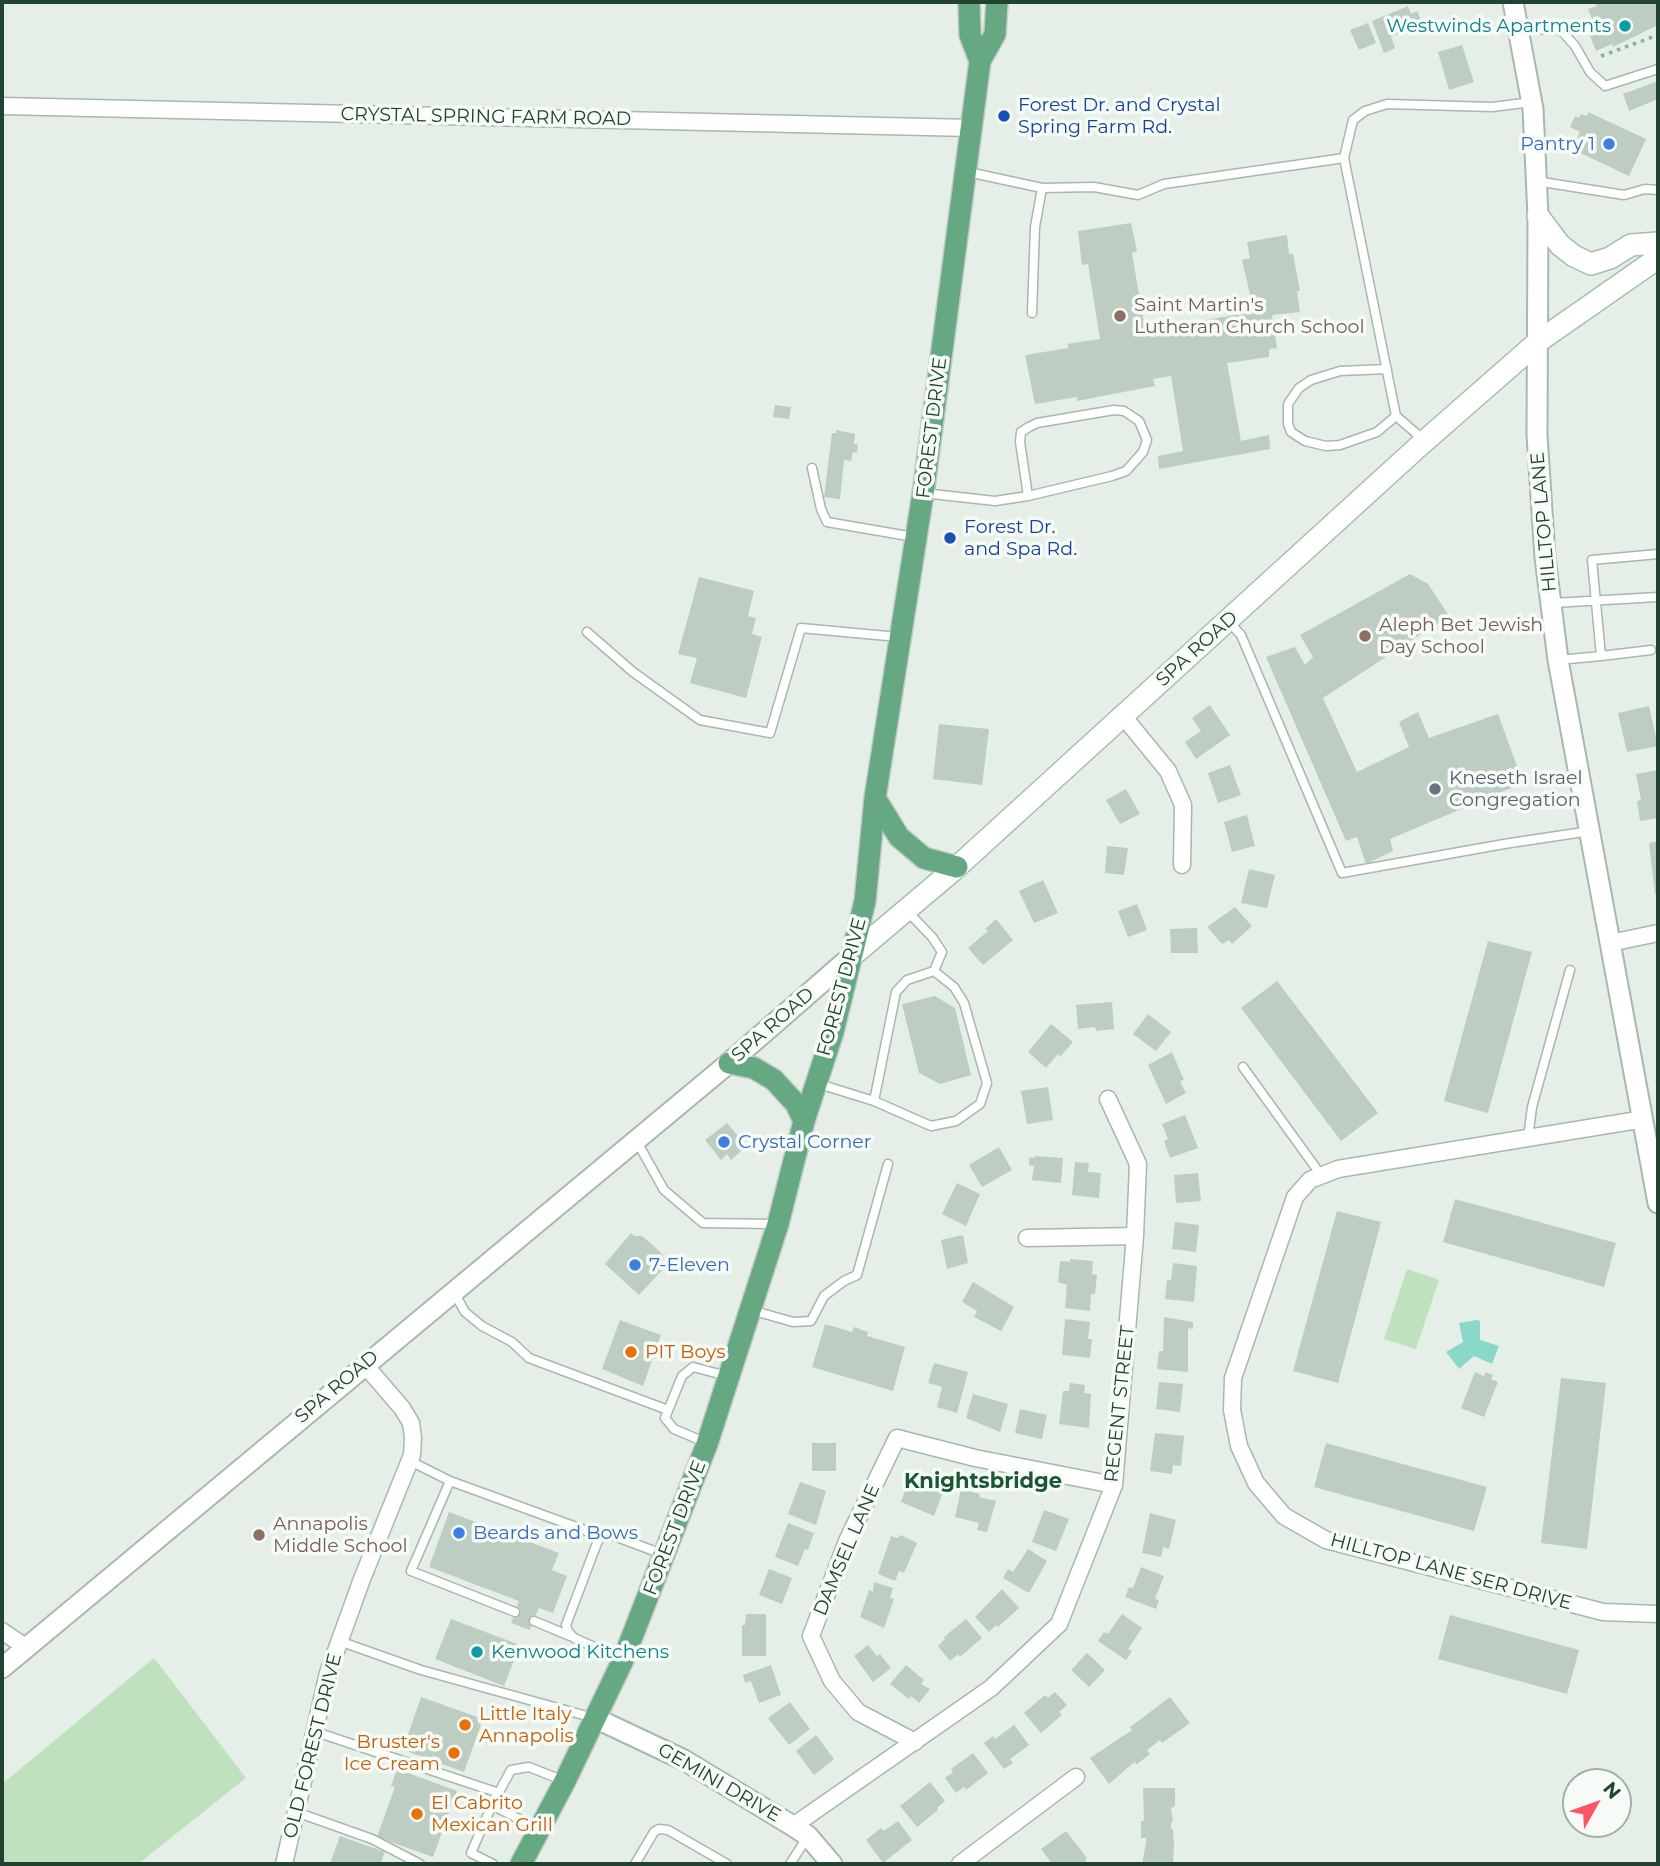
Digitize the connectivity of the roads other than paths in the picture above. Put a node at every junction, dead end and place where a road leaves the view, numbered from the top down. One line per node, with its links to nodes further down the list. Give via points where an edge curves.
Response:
1 (970, 2): 5 (main road, FOREST DRIVE, via 970,34)
2 (998, 2): 5 (main road, FOREST DRIVE, via 995,34)
3 (1513, 2): 4 (street, HILLTOP LANE)
4 (1519, 29): 6 (lane, via 1561,30 1605,86); 7 (street, HILLTOP LANE)
5 (980, 61): 9 (main road, FOREST DRIVE)
6 (1658, 69)
7 (1532, 102): 10 (lane, via 1492,107 1387,103 1353,120); 12 (street, HILLTOP LANE)
8 (2, 106): 9 (street, CRYSTAL SPRING FARM ROAD)
9 (971, 128): 11 (main road, FOREST DRIVE)
10 (1344, 158): 13 (lane, via 1164,184 1138,195 1094,187); 20 (lane)
11 (965, 171): 13 (lane); 24 (main road, FOREST DRIVE)
12 (1536, 181): 14 (lane, via 1624,195); 15 (street, HILLTOP LANE)
13 (1042, 188): 18 (lane, via 1035,227)
14 (1658, 190)
15 (1538, 216): 16 (main road, via 1560,245 1591,264 1631,245); 19 (street, HILLTOP LANE)
16 (1658, 243)
17 (1658, 258): 19 (main road, SPA ROAD)
18 (1032, 313)
19 (1539, 341): 22 (main road, SPA ROAD); 30 (street, HILLTOP LANE, via 1537,435)
20 (1387, 369): 21 (lane); 21 (lane, via 1340,370 1311,380 1288,404 1288,424 1291,432 1305,441 1326,446 1367,437)
21 (1396, 416): 22 (lane)
22 (1425, 441): 31 (main road, SPA ROAD)
23 (812, 468): 26 (lane, via 828,522)
24 (923, 493): 25 (lane, via 995,501); 26 (main road, FOREST DRIVE)
25 (1028, 496): 25 (lane, via 1126,471 1147,440 1139,421 1114,410 1037,423 1021,432)
26 (917, 538): 33 (main road, FOREST DRIVE)
27 (1658, 554): 29 (lane, via 1592,561)
28 (1658, 597): 29 (lane)
29 (1596, 600): 30 (lane); 35 (lane)
30 (1550, 603): 36 (street, HILLTOP LANE)
31 (1228, 621): 37 (main road, SPA ROAD); 39 (lane, via 1241,635 1342,873)
32 (587, 632): 33 (lane, via 700,720 770,733 802,628)
33 (901, 637): 38 (main road, FOREST DRIVE)
34 (1651, 650): 35 (lane)
35 (1601, 656): 36 (lane)
36 (1558, 660): 39 (street, HILLTOP LANE)
37 (1123, 716): 40 (street, via 1168,771 1183,805); 41 (main road, SPA ROAD)
38 (875, 798): 41 (main road, via 899,837 924,858); 45 (main road, FOREST DRIVE, via 865,901)
39 (1590, 831): 44 (street, HILLTOP LANE)
40 (1182, 865)
41 (957, 867): 42 (main road, SPA ROAD)
42 (907, 911): 45 (main road, SPA ROAD); 47 (lane, via 942,952)
43 (1658, 933): 44 (street)
44 (1610, 943): 53 (street, HILLTOP LANE)
45 (853, 956): 48 (street, SPA ROAD); 50 (main road, FOREST DRIVE)
46 (1570, 970): 55 (lane, via 1532,1107)
47 (934, 971): 52 (lane, via 907,980 896,992); 52 (lane, via 954,987 964,1003 987,1083 980,1104 956,1121 931,1126)
48 (729, 1063): 54 (main road, via 754,1068 774,1080 796,1104); 56 (street, SPA ROAD)
49 (1243, 1067): 58 (lane)
50 (816, 1083): 52 (lane); 54 (main road, FOREST DRIVE)
51 (1108, 1099): 61 (street, REGENT STREET, via 1138,1164)
52 (874, 1101)
53 (1644, 1119): 55 (street, HILLTOP LANE SER DRIVE); 59 (street, HILLTOP LANE)
54 (804, 1121): 60 (main road, FOREST DRIVE)
55 (1528, 1138): 58 (street, HILLTOP LANE SER DRIVE, via 1338,1168)
56 (636, 1140): 60 (lane, via 664,1190 703,1223); 63 (street, SPA ROAD)
57 (888, 1164): 64 (lane, via 857,1275 824,1296 811,1321 793,1322)
58 (1321, 1175): 75 (street, HILLTOP LANE SER DRIVE, via 1295,1197 1233,1378 1232,1410 1239,1446 1256,1483 1284,1516 1326,1540 1603,1612)
59 (1658, 1203)
60 (778, 1224): 64 (main road, FOREST DRIVE)
61 (1135, 1236): 62 (street); 71 (street, REGENT STREET)
62 (1027, 1238)
63 (454, 1291): 65 (street, SPA ROAD); 67 (lane, via 465,1312 529,1358)
64 (751, 1310): 66 (main road, FOREST DRIVE)
65 (365, 1364): 69 (street, OLD FOREST DRIVE, via 411,1423); 80 (street, SPA ROAD)
66 (730, 1376): 67 (lane, via 693,1367 682,1376); 68 (main road, FOREST DRIVE)
67 (668, 1410): 68 (lane, via 665,1418 674,1429)
68 (707, 1444): 73 (main road, FOREST DRIVE)
69 (410, 1461): 70 (lane); 79 (street, OLD FOREST DRIVE)
70 (450, 1481): 72 (lane); 74 (lane, via 411,1571)
71 (1114, 1485): 85 (street, REGENT STREET, via 1059,1624 992,1688); 85 (street, DAMSEL LANE, via 897,1438 847,1541 811,1636 832,1681 859,1712)
72 (601, 1536): 73 (lane); 78 (lane, via 566,1625)
73 (665, 1555): 81 (main road, FOREST DRIVE)
74 (515, 1612)
75 (1658, 1614)
76 (534, 1621): 78 (lane)
77 (2, 1631): 80 (street)
78 (574, 1637): 81 (lane)
79 (339, 1641): 83 (lane, via 421,1670); 84 (street, OLD FOREST DRIVE)
80 (27, 1648): 82 (street, SPA ROAD)
81 (623, 1660): 83 (main road, FOREST DRIVE)
82 (2, 1668)
83 (595, 1718): 87 (main road, FOREST DRIVE); 92 (street, GEMINI DRIVE, via 684,1760)
84 (313, 1731): 88 (lane); 90 (street, OLD FOREST DRIVE)
85 (915, 1742): 92 (street, REGENT STREET)
86 (1076, 1776): 101 (street)
87 (565, 1782): 88 (lane, via 529,1767 511,1770); 91 (main road, FOREST DRIVE)
88 (499, 1793): 89 (lane)
89 (492, 1805): 91 (lane); 95 (lane, via 471,1853)
90 (296, 1812): 93 (street, OLD FOREST DRIVE); 94 (lane, via 372,1839)
91 (540, 1830): 96 (main road, FOREST DRIVE)
92 (801, 1831): 99 (lane); 100 (street, GEMINI DRIVE)
93 (284, 1864)
94 (420, 1864)
95 (493, 1864)
96 (521, 1864)
97 (635, 1864): 98 (lane, via 659,1829)
98 (727, 1864)
99 (790, 1864)
100 (832, 1864)
101 (960, 1864)

